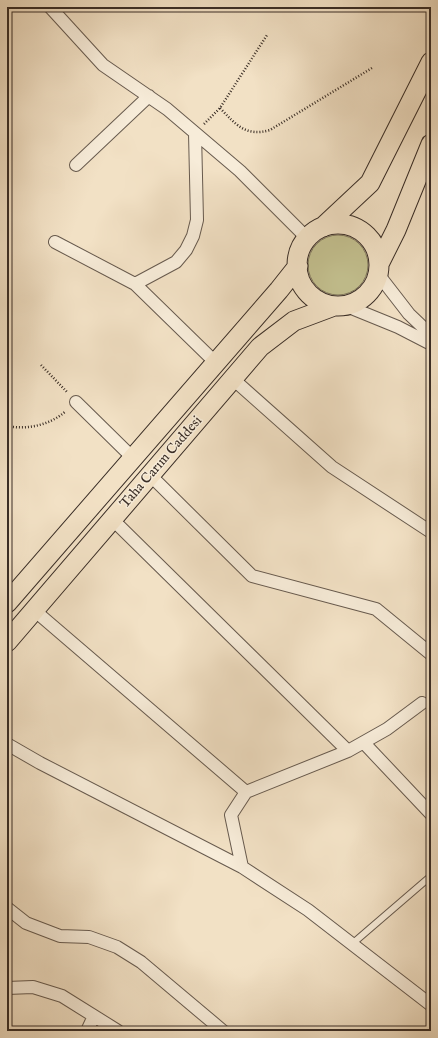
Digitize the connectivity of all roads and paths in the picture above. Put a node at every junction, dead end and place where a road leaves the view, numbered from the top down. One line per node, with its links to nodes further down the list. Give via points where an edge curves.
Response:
1 (50, 7): 5 (street, via 104,65)
2 (266, 35): 6 (path)
3 (431, 62): 10 (main road, via 370,183)
4 (372, 68): 6 (path, via 262,133 243,130)
5 (148, 96): 7 (street); 9 (street)
6 (220, 108): 7 (path)
7 (195, 133): 11 (street, via 240,171); 15 (street, via 194,236 176,262)
8 (431, 144): 14 (main road)
9 (76, 166)
10 (323, 227): 11 (main road); 14 (main road, via 342,224 361,231 374,245 378,254)
11 (307, 238): 13 (main road, via 298,256)
12 (56, 242): 15 (street)
13 (298, 266): 16 (main road, via 301,280 308,293 325,304); 19 (main road, Taha Carım Caddesi)
14 (379, 269): 16 (main road, via 375,283 366,295 354,303); 17 (street, via 409,314)
15 (135, 284): 19 (street)
16 (339, 306): 18 (street, via 398,327); 21 (main road, Taha Carım Caddesi, via 294,321 260,348)
17 (431, 335)
18 (431, 344)
19 (216, 363): 24 (main road, Taha Carım Caddesi)
20 (41, 365): 22 (path)
21 (233, 379): 25 (main road, Taha Carım Caddesi); 27 (street, via 332,467)
22 (76, 402): 23 (path, via 60,416 40,425 18,428); 24 (street)
23 (7, 426)
24 (133, 458): 28 (main road, Taha Carım Caddesi)
25 (150, 475): 26 (main road, Taha Carım Caddesi); 31 (street, via 252,576 376,609)
26 (112, 519): 29 (main road, Taha Carım Caddesi); 35 (street)
27 (431, 532)
28 (7, 603)
29 (34, 610): 30 (main road, Taha Carım Caddesi); 38 (street)
30 (7, 642)
31 (431, 654)
32 (422, 703): 33 (street, via 387,729)
33 (364, 742): 35 (street); 39 (street)
34 (7, 744): 37 (street)
35 (348, 751): 38 (street)
36 (7, 752): 37 (street)
37 (40, 763): 40 (street)
38 (246, 792): 40 (street, via 231,815)
39 (431, 814)
40 (242, 867): 43 (street, via 308,910)
41 (431, 876): 43 (lane)
42 (7, 908): 49 (street, via 26,923 60,936 89,937 117,946 142,962)
43 (352, 944): 45 (street)
44 (7, 988): 46 (street, via 33,988 62,996)
45 (429, 999)
46 (94, 1016): 47 (street); 48 (street)
47 (87, 1031)
48 (118, 1031)
49 (223, 1031)

